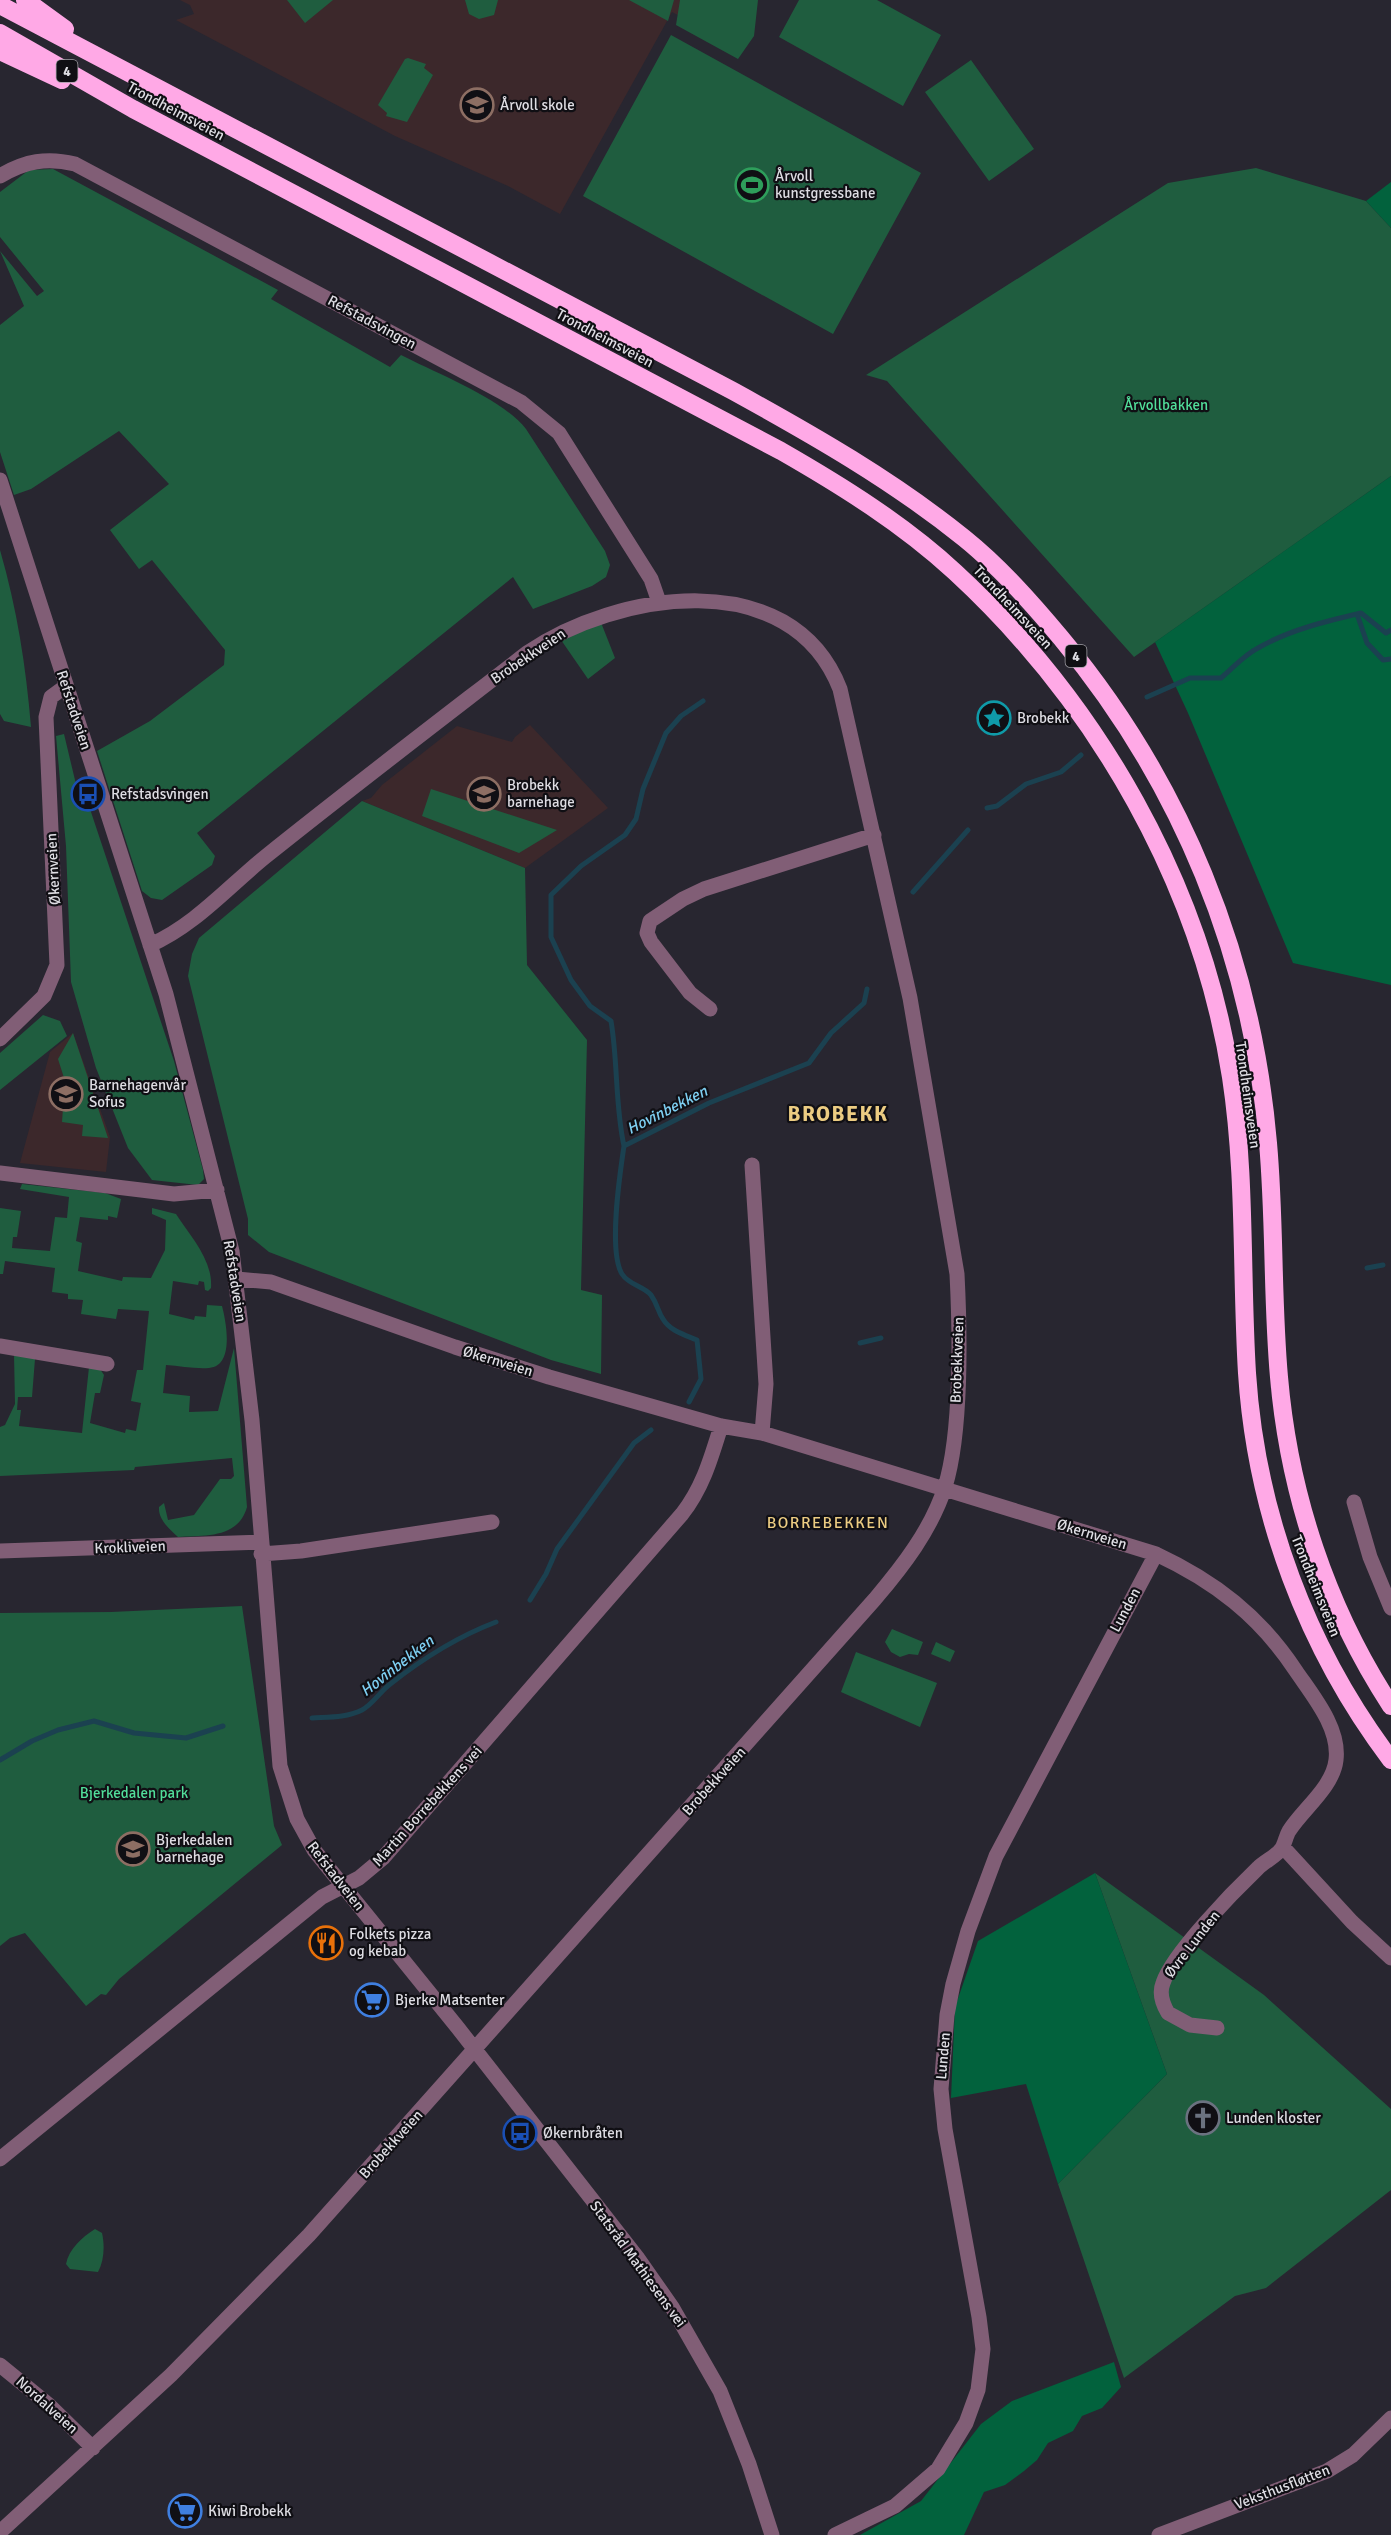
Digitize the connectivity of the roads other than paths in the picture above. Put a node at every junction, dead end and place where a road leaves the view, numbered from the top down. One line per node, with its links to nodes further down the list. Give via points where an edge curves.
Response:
1 (25, 0): 5 (highway, 4)
2 (0, 5): 5 (highway, Trondheimsveien / 4)
3 (0, 33): 6 (highway, Trondheimsveien / 4)
4 (0, 51): 6 (highway)
5 (130, 74): 30 (highway, Trondheimsveien / 4, via 844,453 966,540 1017,588 1084,666 1164,788 1193,846 1237,967 1251,1021 1267,1134 1278,1376 1292,1468 1305,1522 1348,1633)
6 (133, 109): 32 (highway, Trondheimsveien / 4, via 781,451 857,497 952,569 1053,676 1140,809 1194,937 1231,1077 1238,1142 1247,1373 1253,1428 1276,1532 1295,1591 1319,1644 1344,1691)
7 (0, 176): 9 (street, Refstadsvingen, via 34,161 75,164 521,402 550,423 570,448 651,579)
8 (0, 480): 10 (street, Refstadveien)
9 (659, 602): 11 (street, Brobekkveien, via 694,601 751,609 785,622 810,641 828,664 840,689); 12 (street, Brobekkveien, via 582,622 538,646 264,858 191,920)
10 (66, 686): 12 (street, Refstadveien); 14 (street, Økernveien, via 51,697 46,717 57,965 44,996)
11 (874, 835): 13 (street, via 704,889 650,921 647,933 651,942 690,993); 23 (street, Brobekkveien, via 910,998 957,1274 954,1436)
12 (150, 945): 17 (street, Refstadveien, via 180,1040)
13 (710, 1009)
14 (0, 1039)
15 (752, 1165): 22 (street, via 766,1384)
16 (0, 1173): 17 (street, via 174,1194)
17 (217, 1190): 18 (street, Refstadveien)
18 (237, 1279): 21 (street, Økernveien, via 271,1281 455,1347); 26 (street, Refstadveien)
19 (0, 1346): 20 (street)
20 (107, 1364)
21 (721, 1426): 22 (street, Økernveien); 34 (street, Martin Borrebekkens vei, via 705,1477 682,1514 383,1858)
22 (762, 1433): 23 (street, Økernveien)
23 (945, 1488): 28 (street, Økernveien); 37 (street, Brobekkveien, via 897,1574)
24 (1354, 1502): 29 (street, via 1370,1557)
25 (492, 1522): 26 (street, Krokliveien, via 301,1551)
26 (261, 1548): 27 (street, Krokliveien); 34 (street, Refstadveien, via 280,1766 305,1835)
27 (0, 1551)
28 (1156, 1554): 31 (street, Økernveien, via 1204,1579 1258,1622 1288,1659 1328,1722); 44 (street, Lunden, via 996,1856 953,1984 941,2089 983,2349 978,2390 966,2423 938,2469 896,2505)
29 (1391, 1608)
30 (1391, 1706)
31 (1336, 1752): 33 (street, Øvre Lunden, via 1336,1762 1326,1783 1289,1831)
32 (1391, 1760)
33 (1283, 1847): 35 (street); 36 (street, Øvre Lunden, via 1221,1907 1187,1946 1162,1984 1162,1999 1173,2017 1190,2025)
34 (342, 1886): 37 (street, Refstadveien); 38 (street, Martin Borrebekkens vei, via 320,1898)
35 (1391, 1958)
36 (1217, 2028)
37 (475, 2050): 41 (street, Brobekkveien, via 256,2292); 43 (street, Statsråd Mathiesens vei, via 637,2257 689,2334 730,2415)
38 (0, 2159)
39 (0, 2365): 41 (street, Nordalveien)
40 (1391, 2418): 45 (street, Veksthusfløtten, via 1353,2455 1327,2471)
41 (93, 2448): 42 (street, Brobekkveien)
42 (0, 2532)
43 (772, 2535)
44 (835, 2535)
45 (1159, 2535)

